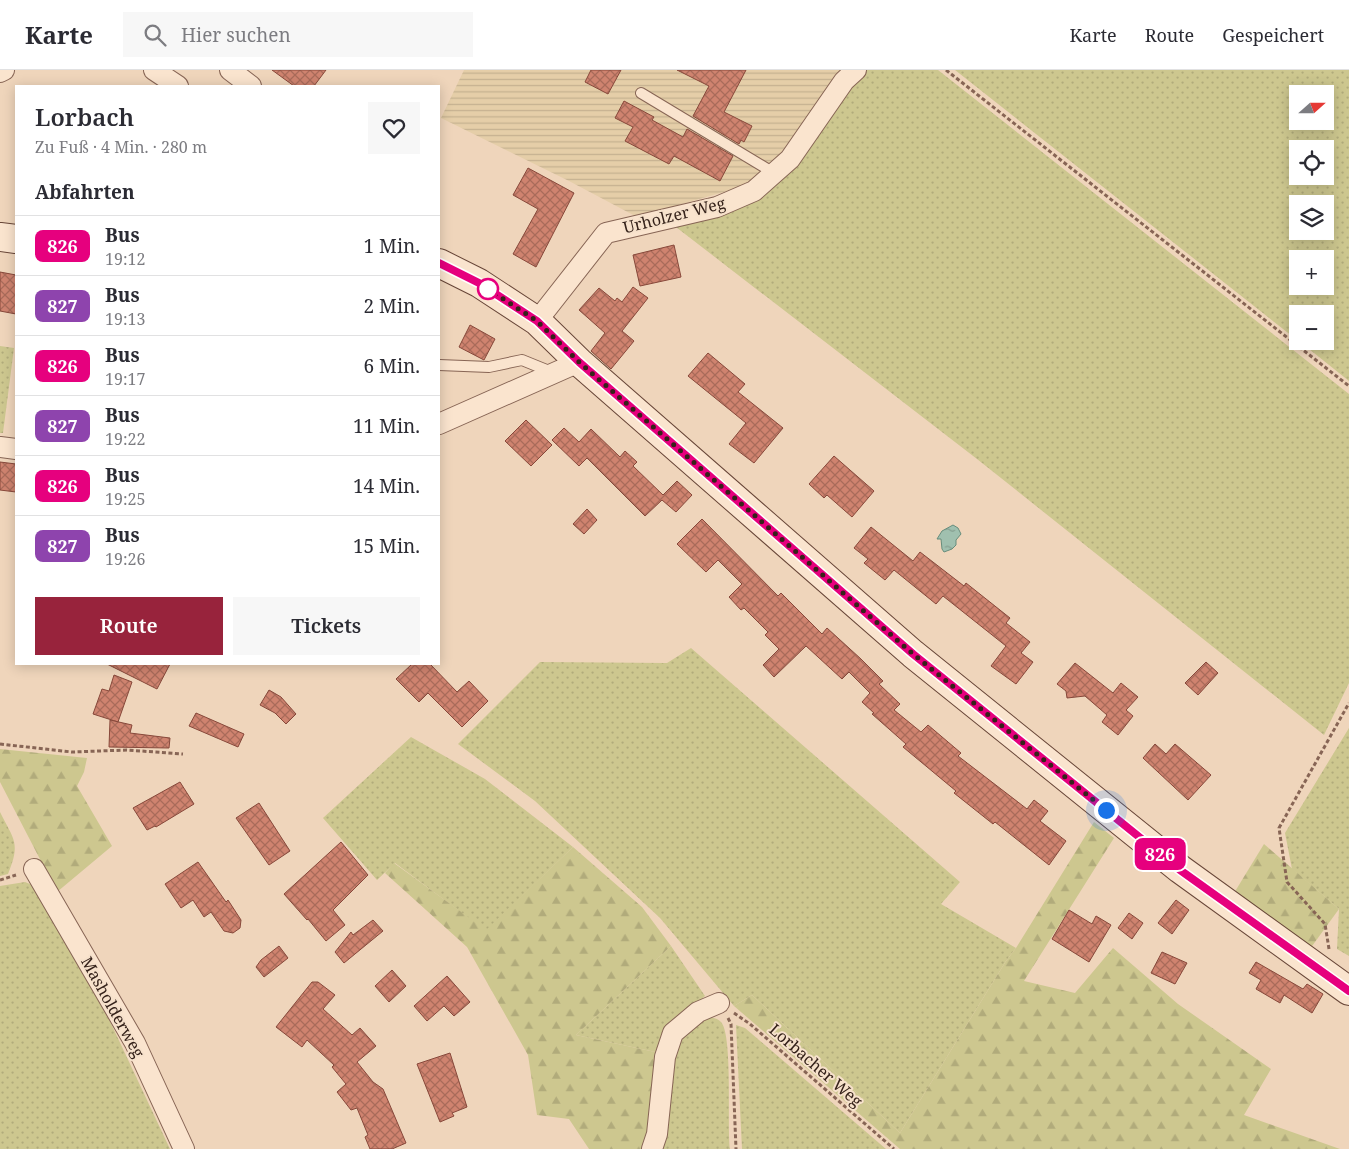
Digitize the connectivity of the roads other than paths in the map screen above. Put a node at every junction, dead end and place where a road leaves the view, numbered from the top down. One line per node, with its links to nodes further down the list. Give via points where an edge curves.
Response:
1 (4, 70): 5 (street)
2 (154, 70): 6 (street)
3 (230, 70): 7 (street)
4 (856, 70): 9 (street, Urholzer Weg, via 844,81 790,159)
5 (0, 72)
6 (176, 85)
7 (250, 85)
8 (640, 93): 9 (lane)
9 (774, 173): 13 (street, Urholzer Weg, via 754,191 717,207 606,233)
10 (0, 237): 11 (street)
11 (15, 240)
12 (440, 264): 13 (street, via 479,283)
13 (537, 321): 15 (street)
14 (440, 365): 15 (lane, via 489,367 522,360)
15 (567, 368): 16 (street); 20 (street, via 1180,870)
16 (440, 424)
17 (0, 447): 18 (street)
18 (15, 449)
19 (34, 869): 22 (street, Masholderweg, via 135,1044)
20 (1349, 991)
21 (719, 1003): 23 (street, via 698,1012 673,1033 665,1057 657,1134)
22 (184, 1149)
23 (652, 1149)

